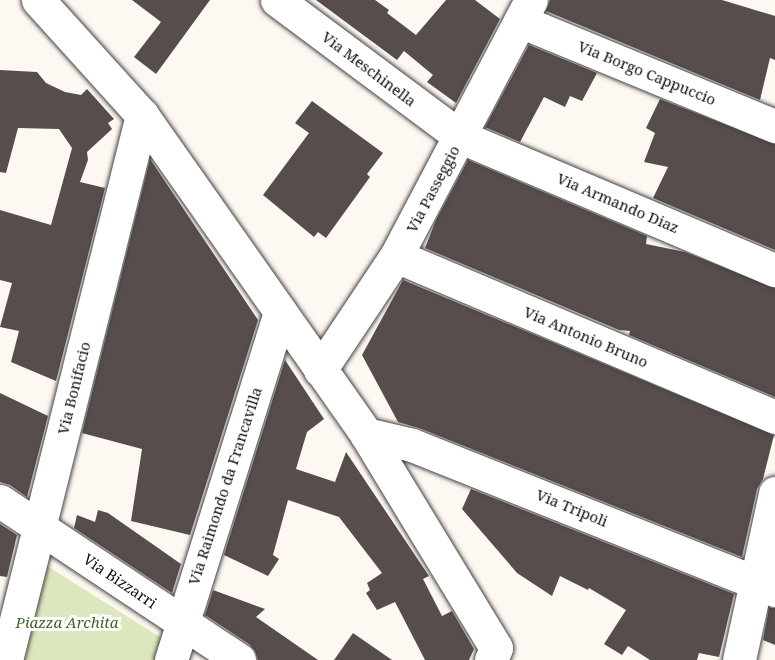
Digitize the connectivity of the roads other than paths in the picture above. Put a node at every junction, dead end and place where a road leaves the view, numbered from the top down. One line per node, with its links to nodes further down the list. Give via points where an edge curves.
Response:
1 (38, 0): 4 (street)
2 (277, 0): 6 (street, Via Meschinella)
3 (526, 11): 5 (street, Via Borgo Cappuccio); 6 (street, Via Passeggio)
4 (142, 115): 9 (street); 15 (street, Via Bonifacio)
5 (775, 126)
6 (460, 137): 7 (street, Via Passeggio); 8 (street, Via Armando Diaz)
7 (396, 256): 10 (street, Via Passeggio); 11 (street, Via Antonio Bruno)
8 (775, 270)
9 (280, 312): 10 (street); 17 (street, Via Raimondo da Francavilla)
10 (320, 370): 12 (street)
11 (775, 417)
12 (366, 434): 16 (street, Via Tripoli, via 412,445); 21 (street, via 496,648)
13 (775, 493): 16 (street)
14 (0, 501): 15 (street, Via Bizzarri)
15 (40, 528): 17 (street, Via Bizzarri); 18 (street, Via Bonifacio)
16 (765, 586): 22 (street)
17 (182, 622): 19 (street, Via Raimondo da Francavilla); 20 (street, Via Bizzarri)
18 (6, 660)
19 (171, 660)
20 (239, 660)
21 (491, 660)
22 (739, 660)

